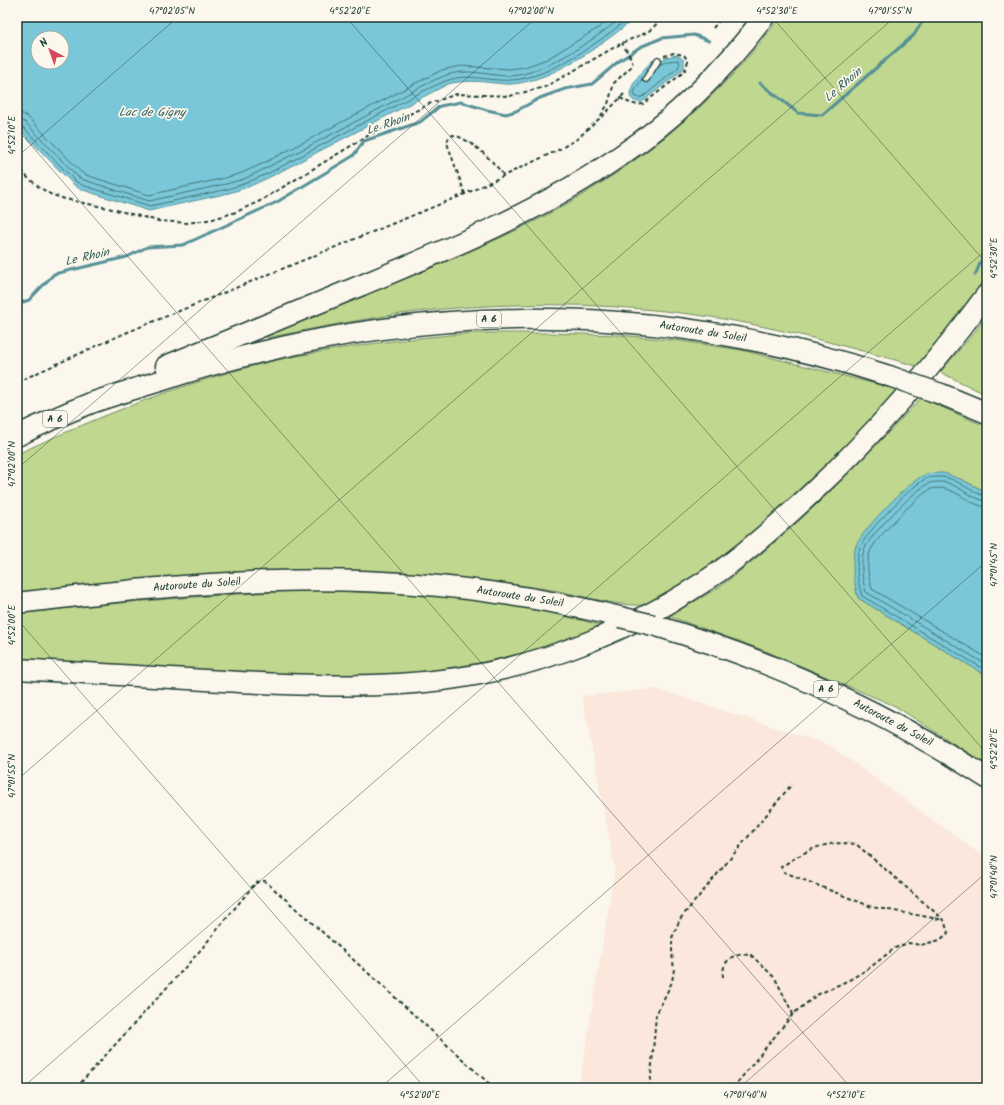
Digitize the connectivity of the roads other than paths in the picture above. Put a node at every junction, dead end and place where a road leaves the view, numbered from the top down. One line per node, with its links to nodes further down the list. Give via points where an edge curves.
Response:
1 (764, 17): 5 (highway, via 714,77 670,117 622,155 558,195 477,236 159,369)
2 (658, 60): 3 (lane)
3 (646, 78)
4 (987, 294): 9 (highway, via 945,349 880,424 781,522 735,560 685,593 650,614 578,646 483,674 377,686 305,685)
5 (92, 403): 6 (highway, Autoroute du Soleil / A 6, bridge, via 218,362 296,343 392,327 539,318 645,324 750,339 890,376); 7 (highway, Autoroute du Soleil / A 6)
6 (987, 413)
7 (17, 436)
8 (17, 603): 10 (highway, Autoroute du Soleil / A 6, bridge, via 198,584 277,580 413,583 548,601 653,625 726,649 817,685 910,731)
9 (17, 669)
10 (987, 778)

